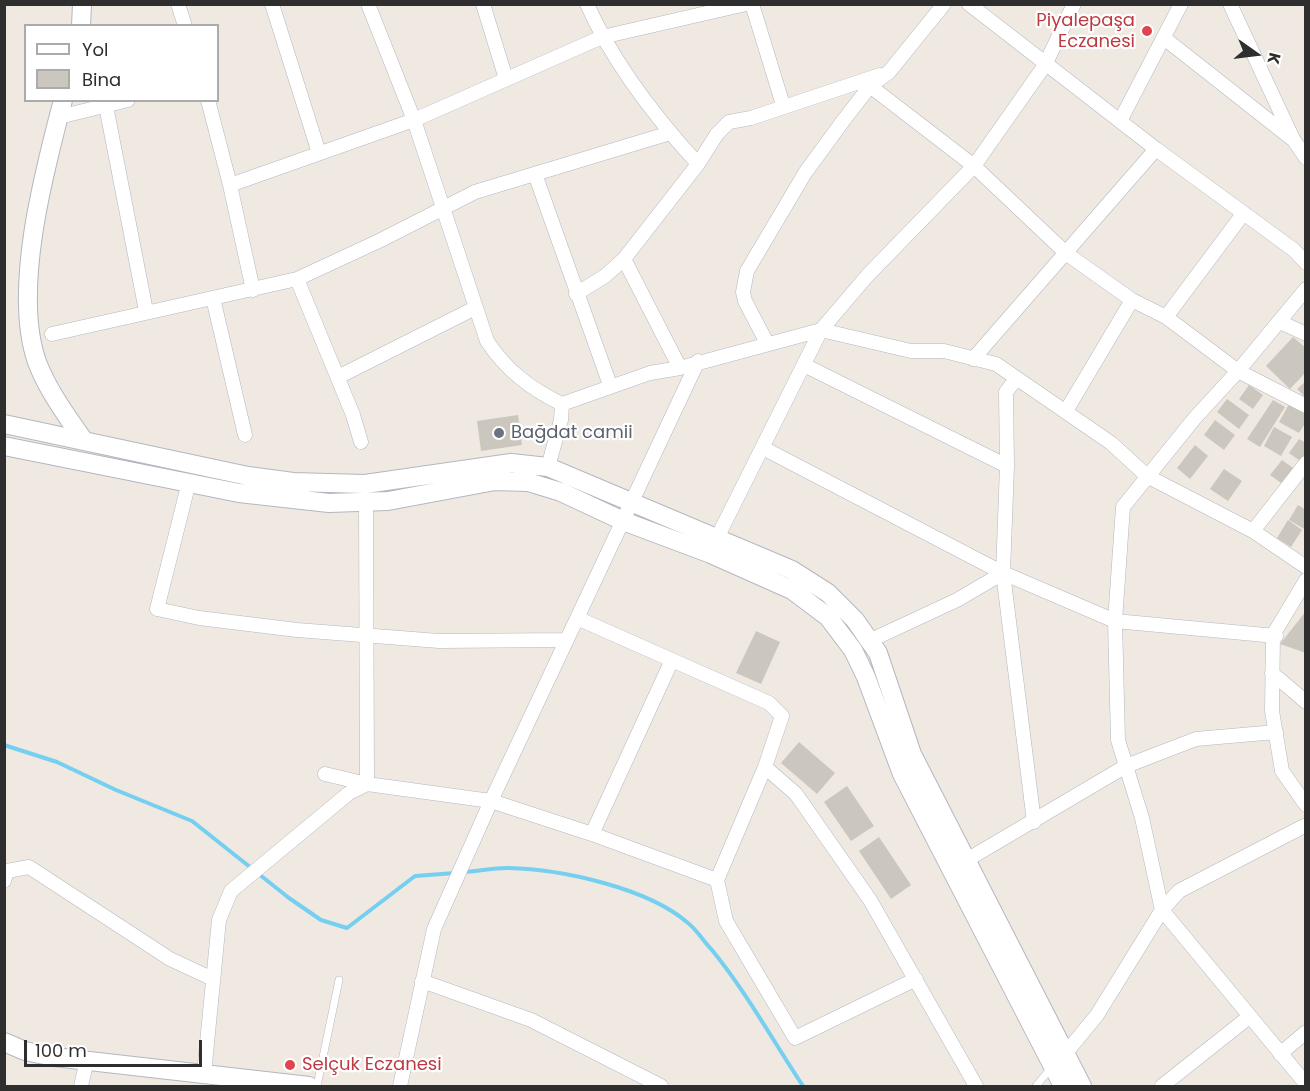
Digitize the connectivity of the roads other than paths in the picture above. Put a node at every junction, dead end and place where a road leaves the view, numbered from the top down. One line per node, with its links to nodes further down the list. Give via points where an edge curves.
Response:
1 (81, 4): 14 (main road)
2 (178, 4): 15 (street)
3 (272, 4): 32 (street)
4 (368, 4): 27 (street)
5 (483, 4): 20 (street)
6 (587, 4): 16 (street)
7 (746, 4): 16 (street)
8 (752, 4): 24 (street)
9 (944, 4): 19 (street)
10 (969, 4): 18 (street)
11 (1074, 4): 18 (street)
12 (1181, 4): 17 (street)
13 (1230, 4): 30 (street)
14 (81, 24)
15 (184, 24)
16 (602, 37): 20 (street); 29 (street)
17 (1164, 38): 28 (street); 30 (street)
18 (1046, 64): 28 (street); 35 (street)
19 (889, 72): 21 (street); 24 (street)
20 (506, 79): 27 (street)
21 (870, 86): 35 (street); 56 (street, via 806,173 747,271 745,301)
22 (121, 102): 25 (street)
23 (209, 102): 37 (street)
24 (783, 105): 34 (street, via 729,122)
25 (106, 106): 26 (street); 50 (street)
26 (61, 109): 70 (main road, via 36,226 29,321 38,364)
27 (414, 120): 32 (street); 38 (street)
28 (1120, 121): 31 (street)
29 (670, 132): 34 (street); 36 (street)
30 (1293, 140): 33 (street)
31 (1156, 149): 39 (street); 40 (street)
32 (319, 153): 37 (street)
33 (1305, 159)
34 (698, 164): 41 (street)
35 (974, 166): 40 (street); 53 (street, via 867,276)
36 (535, 174): 38 (street, via 475,192); 46 (street)
37 (230, 185): 45 (street)
38 (442, 207): 43 (street); 49 (street)
39 (1243, 214): 42 (street, via 1294,250); 51 (street)
40 (1067, 254): 48 (street); 57 (street)
41 (624, 259): 46 (street); 60 (street)
42 (1305, 263)
43 (297, 279): 45 (street); 62 (street)
44 (1305, 289): 52 (street)
45 (253, 290): 47 (street)
46 (576, 294): 64 (street)
47 (213, 298): 50 (street); 69 (street)
48 (1132, 300): 51 (street); 67 (street)
49 (475, 308): 62 (street); 65 (street, via 487,341 500,360 539,393)
50 (146, 311): 54 (street)
51 (1166, 317): 61 (street)
52 (1280, 322): 55 (street); 61 (street)
53 (821, 330): 56 (street); 57 (street, via 911,351 944,351); 59 (street)
54 (52, 334)
55 (1305, 334)
56 (767, 343): 58 (street)
57 (973, 359): 63 (street, via 996,364)
58 (699, 361): 60 (street); 80 (street)
59 (804, 365): 73 (street); 75 (street)
60 (680, 368): 64 (street)
61 (1238, 371): 66 (street); 77 (street)
62 (338, 377): 71 (street)
63 (1016, 379): 67 (street); 75 (street, via 1006,392)
64 (610, 385): 65 (street)
65 (562, 404): 76 (street)
66 (1305, 406)
67 (1066, 411): 77 (street, via 1111,443)
68 (4, 424): 70 (main road)
69 (245, 435)
70 (84, 441): 76 (main road, via 248,476 332,485 392,482 511,463)
71 (361, 442)
72 (4, 446): 78 (main road)
73 (763, 448): 83 (street); 85 (street)
74 (1305, 462): 82 (street)
75 (1007, 466): 85 (street)
76 (548, 467): 80 (main road)
77 (1147, 476): 82 (street); 88 (street, via 1123,507)
78 (189, 482): 79 (main road, via 273,498 329,503); 89 (street, via 157,609 274,628)
79 (366, 501): 81 (main road, via 388,501 495,481 528,482 561,492); 89 (street)
80 (632, 504): 81 (street); 83 (main road)
81 (623, 521): 87 (street); 119 (main road, via 779,583 817,606 837,627 863,670 912,794)
82 (1253, 531): 84 (street)
83 (717, 538): 92 (main road, via 810,580 844,607)
84 (1305, 567)
85 (1003, 573): 88 (street); 92 (street, via 957,600); 103 (street)
86 (1305, 580): 90 (street)
87 (577, 618): 91 (street); 93 (street)
88 (1115, 621): 90 (street); 97 (street, via 1118,740)
89 (367, 634): 91 (street, via 439,641); 100 (street)
90 (1274, 635): 94 (street)
91 (566, 640): 101 (street)
92 (871, 640): 106 (main road, via 912,754)
93 (672, 660): 98 (street, via 769,703 782,716); 105 (street)
94 (1272, 673): 95 (street); 96 (street)
95 (1305, 702)
96 (1276, 732): 97 (street, via 1196,739); 102 (street, via 1282,771)
97 (1126, 766): 103 (street); 109 (street)
98 (765, 767): 107 (street); 111 (street, via 796,794 870,900)
99 (325, 774): 100 (street)
100 (367, 784): 101 (street); 110 (street, via 231,891 219,920)
101 (491, 801): 105 (street); 113 (street, via 434,929)
102 (1305, 805)
103 (1035, 822): 106 (street)
104 (1305, 825): 109 (street, via 1179,891)
105 (592, 834): 107 (street)
106 (965, 861): 119 (main road)
107 (717, 880): 111 (street, via 726,921 795,1038)
108 (4, 881): 110 (street, via 7,871 29,867 170,959)
109 (1162, 910): 114 (street); 119 (street, via 1097,1015)
110 (213, 979): 120 (street)
111 (916, 979): 128 (street)
112 (339, 980): 125 (lane)
113 (422, 981): 126 (street); 127 (street, via 531,1020)
114 (1249, 1017): 117 (street); 130 (street)
115 (1305, 1032): 117 (street)
116 (4, 1042): 118 (main road, via 25,1051)
117 (1280, 1054): 122 (street)
118 (87, 1060): 120 (main road); 123 (street)
119 (1059, 1060): 121 (main road); 129 (lane)
120 (204, 1077): 124 (main road)
121 (1071, 1083)
122 (1305, 1084)
123 (81, 1086)
124 (309, 1086)
125 (317, 1086)
126 (400, 1086)
127 (661, 1086)
128 (976, 1086)
129 (1036, 1086)
130 (1162, 1086)

